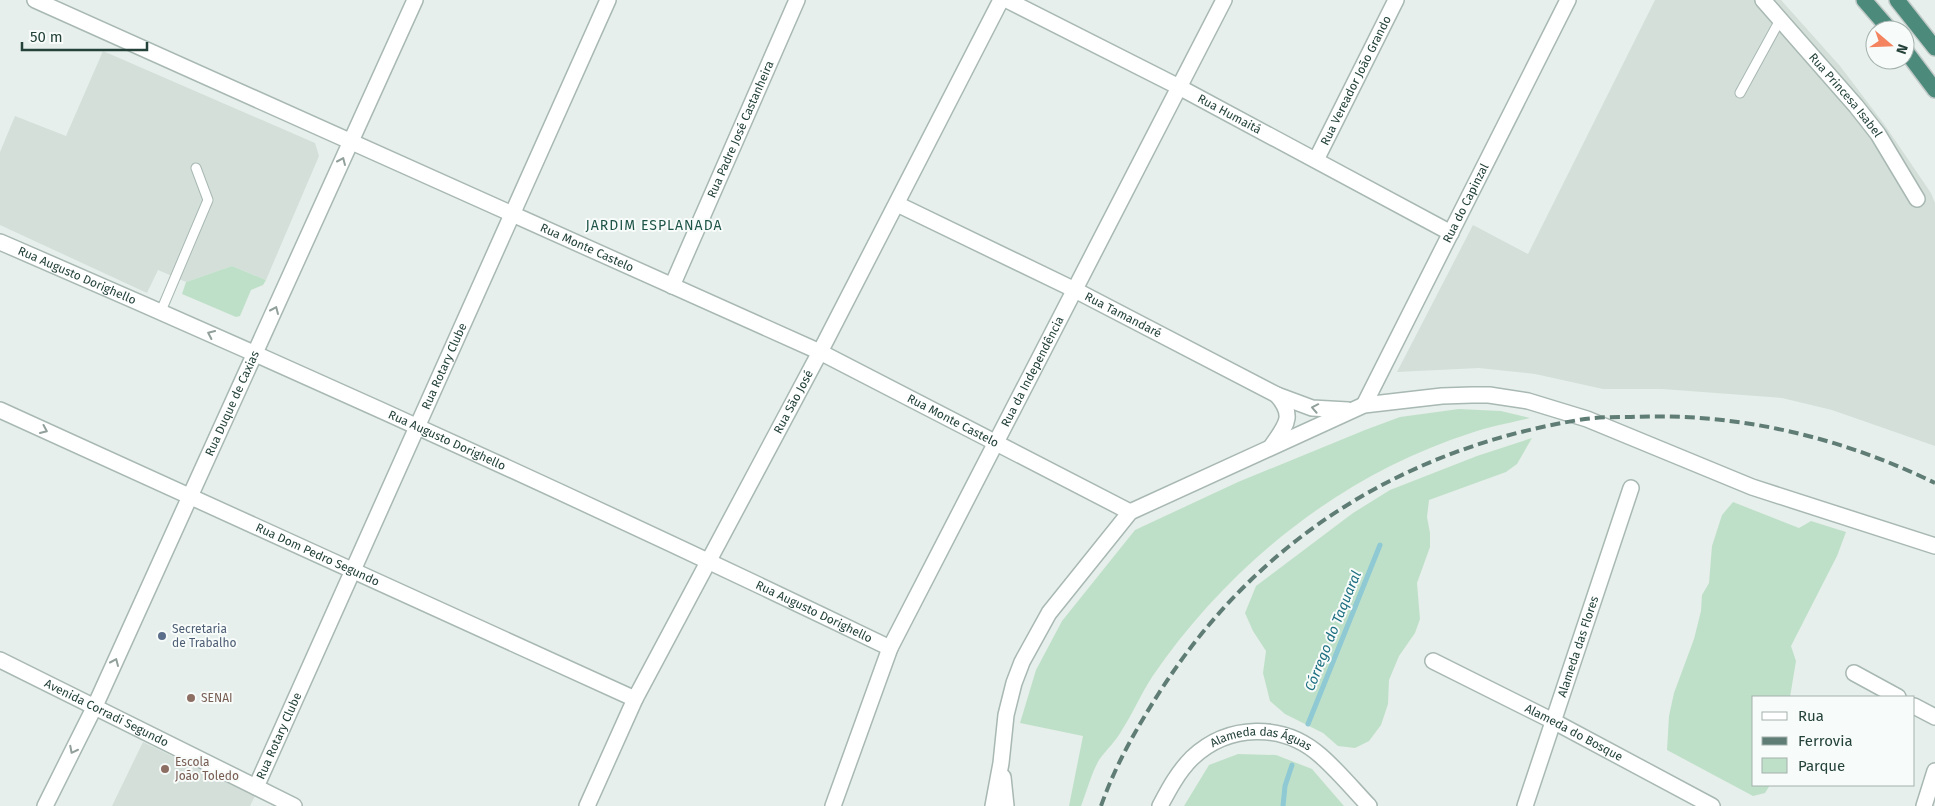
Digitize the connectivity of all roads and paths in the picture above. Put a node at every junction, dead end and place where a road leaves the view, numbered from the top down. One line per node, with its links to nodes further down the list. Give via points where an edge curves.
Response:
1 (35, 0): 20 (street, Rua Monte Castelo)
2 (415, 0): 20 (street, Rua Duque de Caxias)
3 (608, 0): 25 (street, Rua Rotary Clube)
4 (797, 0): 28 (street, Rua Padre José Castanheira)
5 (1001, 0): 24 (street, Rua São José)
6 (1007, 0): 17 (street, Rua Humaitá)
7 (1224, 0): 17 (street, Rua da Independência)
8 (1396, 0): 21 (street, Rua Vereador João Grando)
9 (1568, 0): 26 (street, Rua do Capinzal)
10 (1763, 0): 13 (street, Rua Princesa Isabel)
11 (1864, 0): 14 (highway)
12 (1897, 0): 15 (highway)
13 (1780, 20): 19 (lane); 23 (street, Rua Princesa Isabel, via 1878,134)
14 (1881, 20)
15 (1935, 48)
16 (1915, 63): 18 (highway)
17 (1179, 87): 21 (street, Rua Humaitá); 29 (street, Rua da Independência)
18 (1935, 90)
19 (1740, 92)
20 (351, 142): 25 (street, Rua Monte Castelo); 32 (street, Rua Duque de Caxias, one-way to 20)
21 (1316, 160): 26 (street, Rua Humaitá)
22 (196, 168): 30 (lane, via 208,200)
23 (1916, 200)
24 (897, 204): 29 (street, Rua Tamandaré); 31 (street, Rua São José)
25 (512, 214): 28 (street, Rua Monte Castelo); 36 (street, Rua Rotary Clube)
26 (1451, 233): 34 (street, Rua do Capinzal)
27 (0, 242): 30 (street, Rua Augusto Dorighello)
28 (672, 286): 31 (street, Rua Monte Castelo)
29 (1075, 290): 33 (street, Rua Tamandaré); 37 (street, Rua da Independência)
30 (160, 311): 32 (street, Rua Augusto Dorighello, one-way to 30)
31 (820, 352): 37 (street, Rua Monte Castelo); 43 (street, Rua São José)
32 (255, 354): 36 (street, Rua Augusto Dorighello); 40 (street, Rua Duque de Caxias)
33 (1277, 395): 34 (street, Rua Tamandaré, one-way to 33, via 1312,408); 38 (street, via 1287,407 1288,416 1285,427)
34 (1359, 408): 38 (street); 42 (street, via 1442,396 1472,395 1528,402 1587,419 1752,487)
35 (0, 410): 40 (street, Rua Dom Pedro Segundo, one-way to 40)
36 (416, 428): 43 (street, Rua Augusto Dorighello); 44 (street, Rua Rotary Clube)
37 (997, 442): 41 (street, Rua Monte Castelo); 45 (street, Rua da Independência)
38 (1271, 447): 41 (street)
39 (1631, 488): 54 (street, Alameda das Flores)
40 (190, 496): 44 (street, Rua Dom Pedro Segundo); 51 (street, Rua Duque de Caxias, one-way to 40)
41 (1130, 512): 55 (street, via 1049,613 1035,636 1014,683 1006,715)
42 (1935, 546)
43 (710, 561): 45 (street, Rua Augusto Dorighello); 50 (street, Rua São José)
44 (353, 570): 50 (street, Rua Dom Pedro Segundo); 57 (street, Rua Rotary Clube)
45 (890, 648): 61 (street, Rua da Independência)
46 (0, 660): 51 (street, Avenida Corradi Segundo)
47 (1433, 661): 54 (street, Alameda do Bosque)
48 (1854, 674): 49 (street)
49 (1896, 696)
50 (635, 698): 60 (street, Rua São José)
51 (95, 706): 57 (street, Avenida Corradi Segundo); 58 (street, Rua Duque de Caxias, one-way to 58)
52 (1915, 707): 53 (street)
53 (1935, 717)
54 (1553, 721): 66 (street, Alameda das Flores); 67 (street, Alameda do Bosque)
55 (1001, 764): 62 (street); 63 (street)
56 (1935, 771): 68 (street)
57 (256, 787): 59 (street, Avenida Corradi Segundo)
58 (45, 806)
59 (294, 806)
60 (587, 806)
61 (833, 806)
62 (993, 806)
63 (1006, 806)
64 (1160, 806): 65 (street, Alameda das Águas, via 1173,781 1192,758 1217,739 1245,731 1266,731 1289,737 1320,755)
65 (1368, 806)
66 (1526, 806)
67 (1712, 806)
68 (1924, 806)

